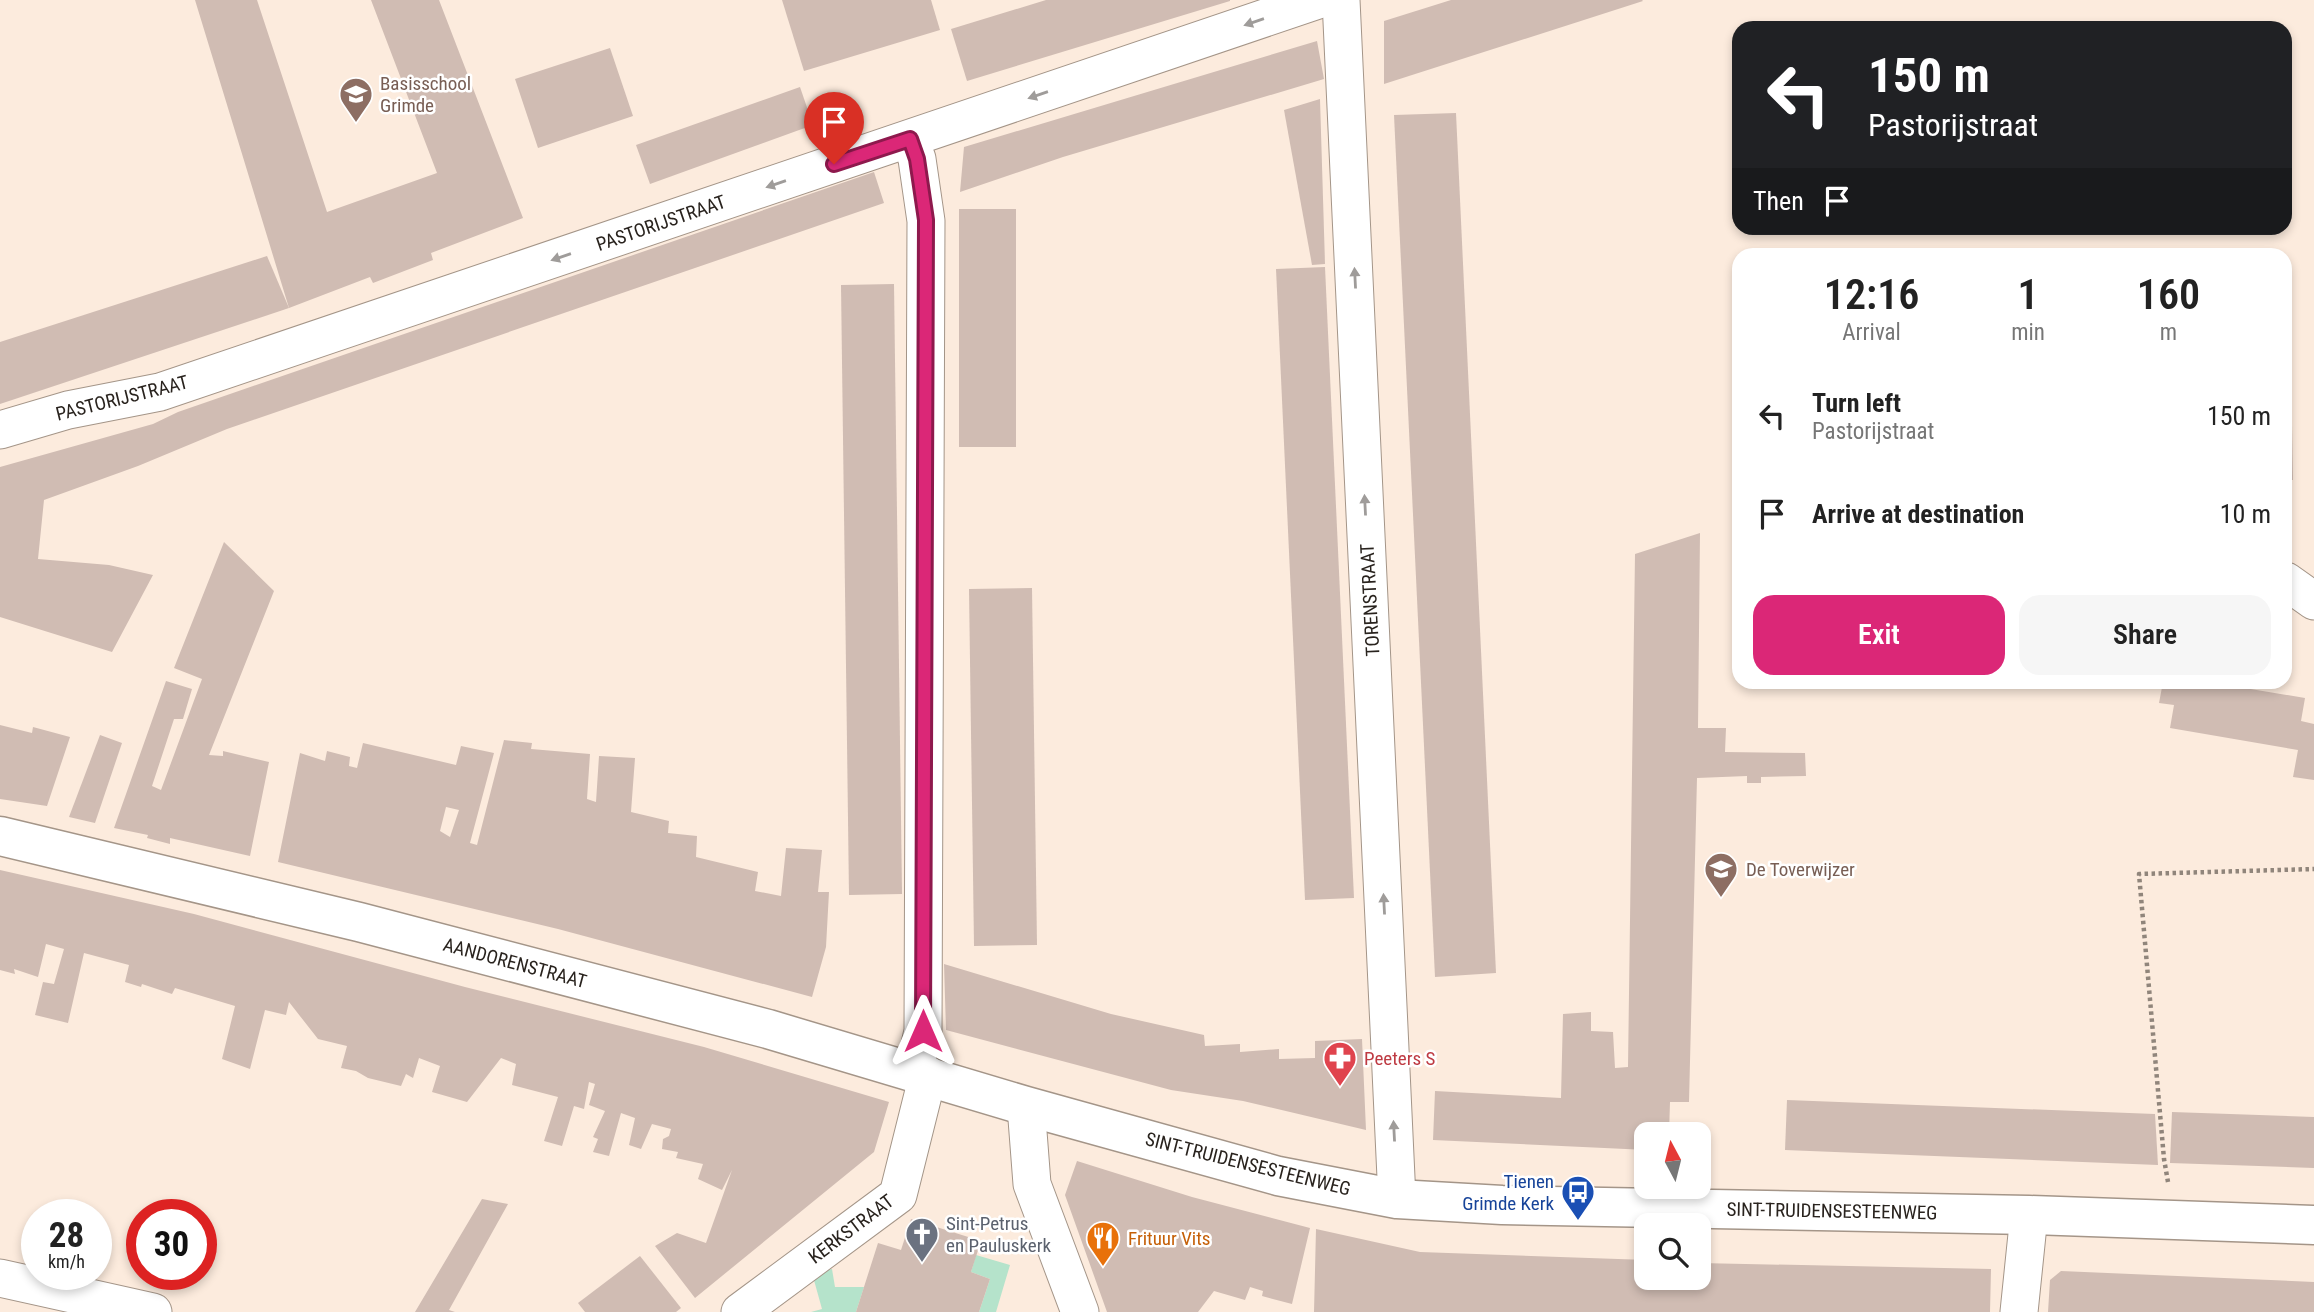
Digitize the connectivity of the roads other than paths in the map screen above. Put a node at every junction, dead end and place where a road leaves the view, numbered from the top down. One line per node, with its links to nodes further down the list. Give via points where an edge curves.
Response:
1 (1318, 0): 3 (street, PASTORIJSTRAAT, one-way to 3)
2 (1341, 0): 10 (street, TORENSTRAAT, one-way to 2)
3 (910, 139): 4 (street, PASTORIJSTRAAT, one-way to 4, via 160,391); 8 (street, KERKSTRAAT, via 926,220)
4 (0, 430)
5 (2292, 585): 6 (street)
6 (2314, 601)
7 (0, 836): 8 (main road, AANDORENSTRAAT, via 372,926)
8 (921, 1073): 9 (main road, AANDORENSTRAAT); 15 (street, KERKSTRAAT, via 898,1195)
9 (1026, 1106): 10 (main road, SINT-TRUIDENSESTEENWEG, via 1278,1176); 16 (street, via 1032,1184)
10 (1397, 1199): 11 (main road, SINT-TRUIDENSESTEENWEG)
11 (2029, 1215): 12 (main road, SINT-TRUIDENSESTEENWEG); 17 (street)
12 (2314, 1225)
13 (0, 1278): 14 (street)
14 (153, 1312)
15 (740, 1312)
16 (1080, 1312)
17 (2019, 1312)

